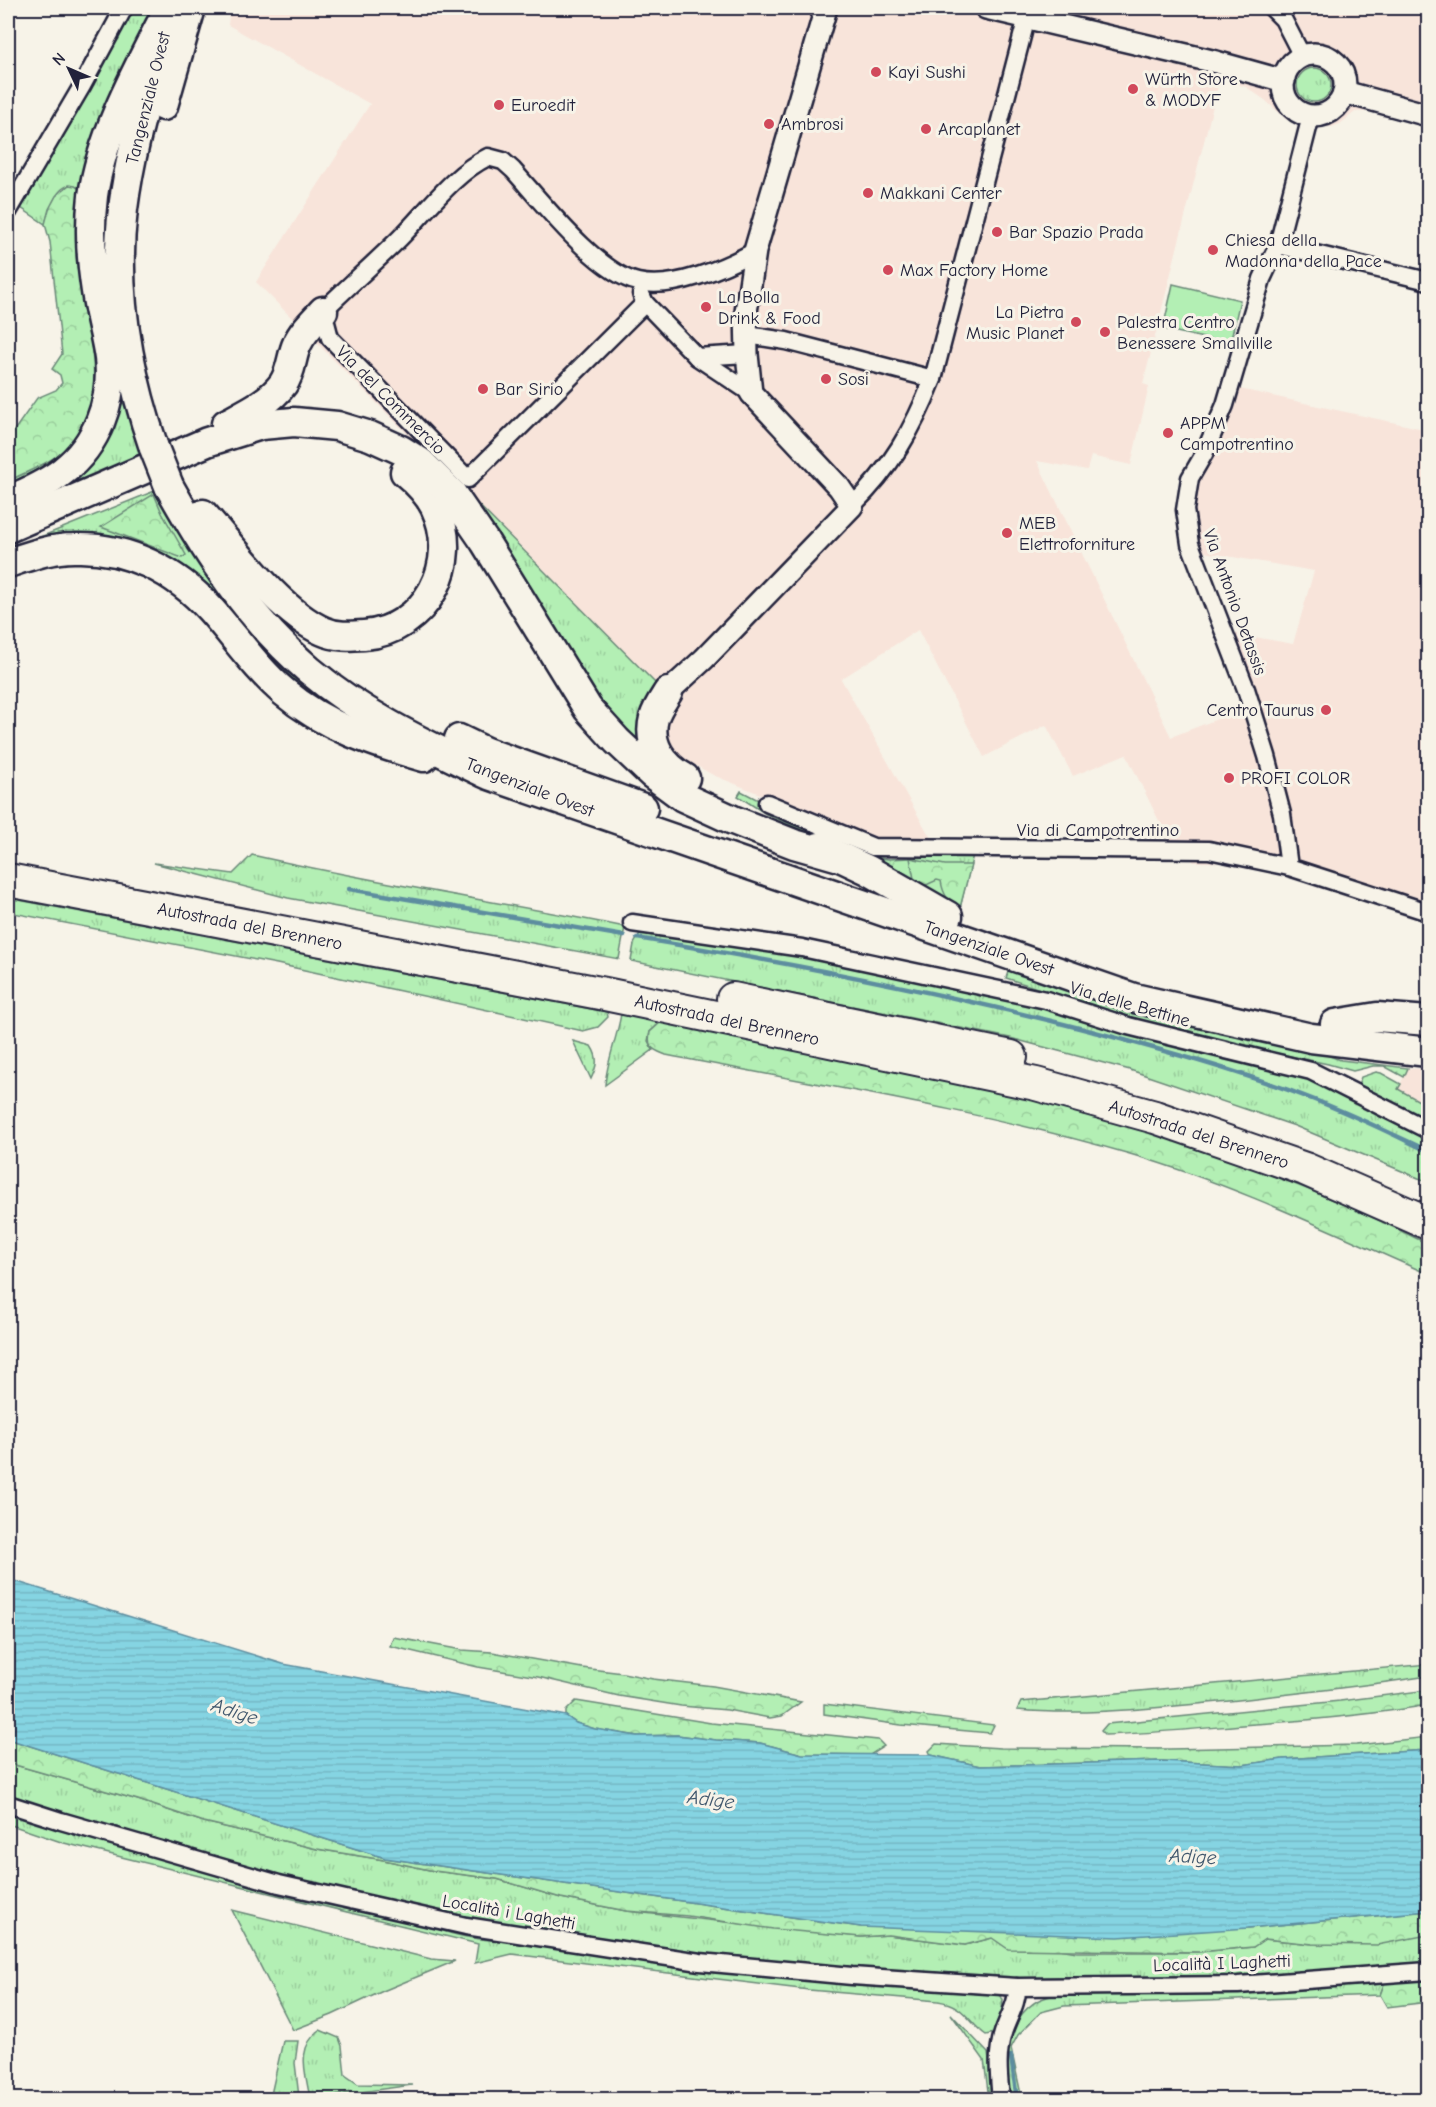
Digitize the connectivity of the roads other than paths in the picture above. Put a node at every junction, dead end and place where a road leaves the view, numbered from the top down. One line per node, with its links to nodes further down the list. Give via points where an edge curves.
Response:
1 (124, 8): 13 (street)
2 (170, 8): 25 (highway, Tangenziale Ovest, via 136,131 123,210 120,262 132,376); 27 (highway, via 122,107 103,155 94,193 90,231 94,284 110,380 98,428 74,462 41,486)
3 (191, 8): 25 (highway, Tangenziale Ovest, via 155,137 140,252 140,296 150,369 163,421)
4 (826, 8): 15 (street)
5 (986, 8): 7 (street)
6 (1272, 8): 8 (street)
7 (1027, 17): 9 (street); 22 (street)
8 (1302, 56): 9 (street, via 1290,66); 10 (street, via 1320,55 1335,62 1344,77)
9 (1284, 81): 12 (street, via 1289,103)
10 (1344, 92): 11 (street); 12 (street, via 1330,111)
11 (1428, 115)
12 (1311, 116): 14 (street, Via Antonio Detassis)
13 (8, 212)
14 (1278, 245): 16 (street); 38 (street, Via Antonio Detassis, via 1262,279 1225,405 1190,478 1185,510 1190,544 1246,689 1267,756 1282,814)
15 (756, 251): 17 (street, via 723,268 685,278 658,284); 20 (street, via 746,312)
16 (1428, 280)
17 (637, 282): 18 (street); 19 (street, via 611,270 573,236 503,161 488,157 458,178)
18 (645, 303): 19 (street, Via del Commercio, via 468,479 330,338); 21 (street)
19 (323, 311): 24 (highway, via 300,338 284,383 255,409 220,427)
20 (747, 344): 21 (street); 22 (street, via 786,341); 23 (street)
21 (696, 357): 23 (street)
22 (933, 379): 28 (street, via 916,420 893,458)
23 (750, 393): 28 (street, via 839,487)
24 (207, 442): 30 (highway); 36 (highway, via 261,425 294,422 336,426 370,436 420,462 452,494 588,709 617,741 683,797 794,844)
25 (162, 445): 26 (highway, Tangenziale Ovest)
26 (177, 482): 29 (highway, Tangenziale Ovest); 34 (highway, Tangenziale Ovest, via 211,558 276,639 310,671 412,738)
27 (8, 501)
28 (852, 506): 33 (street)
29 (203, 514): 31 (highway, via 283,603 325,632 375,634 403,624 430,596 441,572 442,527 435,508 417,482 398,466 367,451 305,437 259,442 190,466); 41 (highway, Tangenziale Ovest, via 274,612 353,682 414,718 486,753)
30 (8, 528)
31 (8, 542)
32 (8, 563): 34 (highway, via 41,552 102,548 160,568 195,594 260,669 306,709 330,724 388,747)
33 (668, 692): 36 (highway, via 654,718 653,729 656,748 668,768 741,810)
34 (489, 775): 45 (highway, Tangenziale Ovest, via 1134,998)
35 (767, 803): 38 (street, Via di Campotrentino, via 873,847 1209,850)
36 (836, 856): 41 (highway)
37 (8, 862): 43 (highway, Autostrada del Brennero)
38 (1289, 867): 40 (street, Via di Campotrentino)
39 (8, 880): 43 (highway, Autostrada del Brennero)
40 (1428, 912)
41 (948, 916): 45 (highway, Tangenziale Ovest, via 1105,970)
42 (632, 923): 49 (street, Via delle Bettine, via 802,948 1046,1000 1128,1026 1311,1071)
43 (617, 986): 50 (highway, Autostrada del Brennero, via 1038,1063 1149,1095 1309,1150); 51 (highway, Autostrada del Brennero, via 901,1057 1036,1084 1155,1117 1305,1169)
44 (1428, 1021): 45 (highway, via 1377,1017)
45 (1323, 1031): 46 (highway, Tangenziale Ovest); 47 (highway, Tangenziale Ovest); 48 (highway, via 1346,1055)
46 (1428, 1034)
47 (1428, 1052)
48 (1428, 1064)
49 (1428, 1130)
50 (1428, 1202)
51 (1428, 1223)
52 (8, 1804): 54 (street, Località i Laghetti, via 279,1884 466,1926 700,1962)
53 (1428, 1971): 54 (street, Località I Laghetti, via 1238,1984)
54 (1017, 1987): 55 (street, via 1018,1996 998,2059)
55 (1001, 2100)

